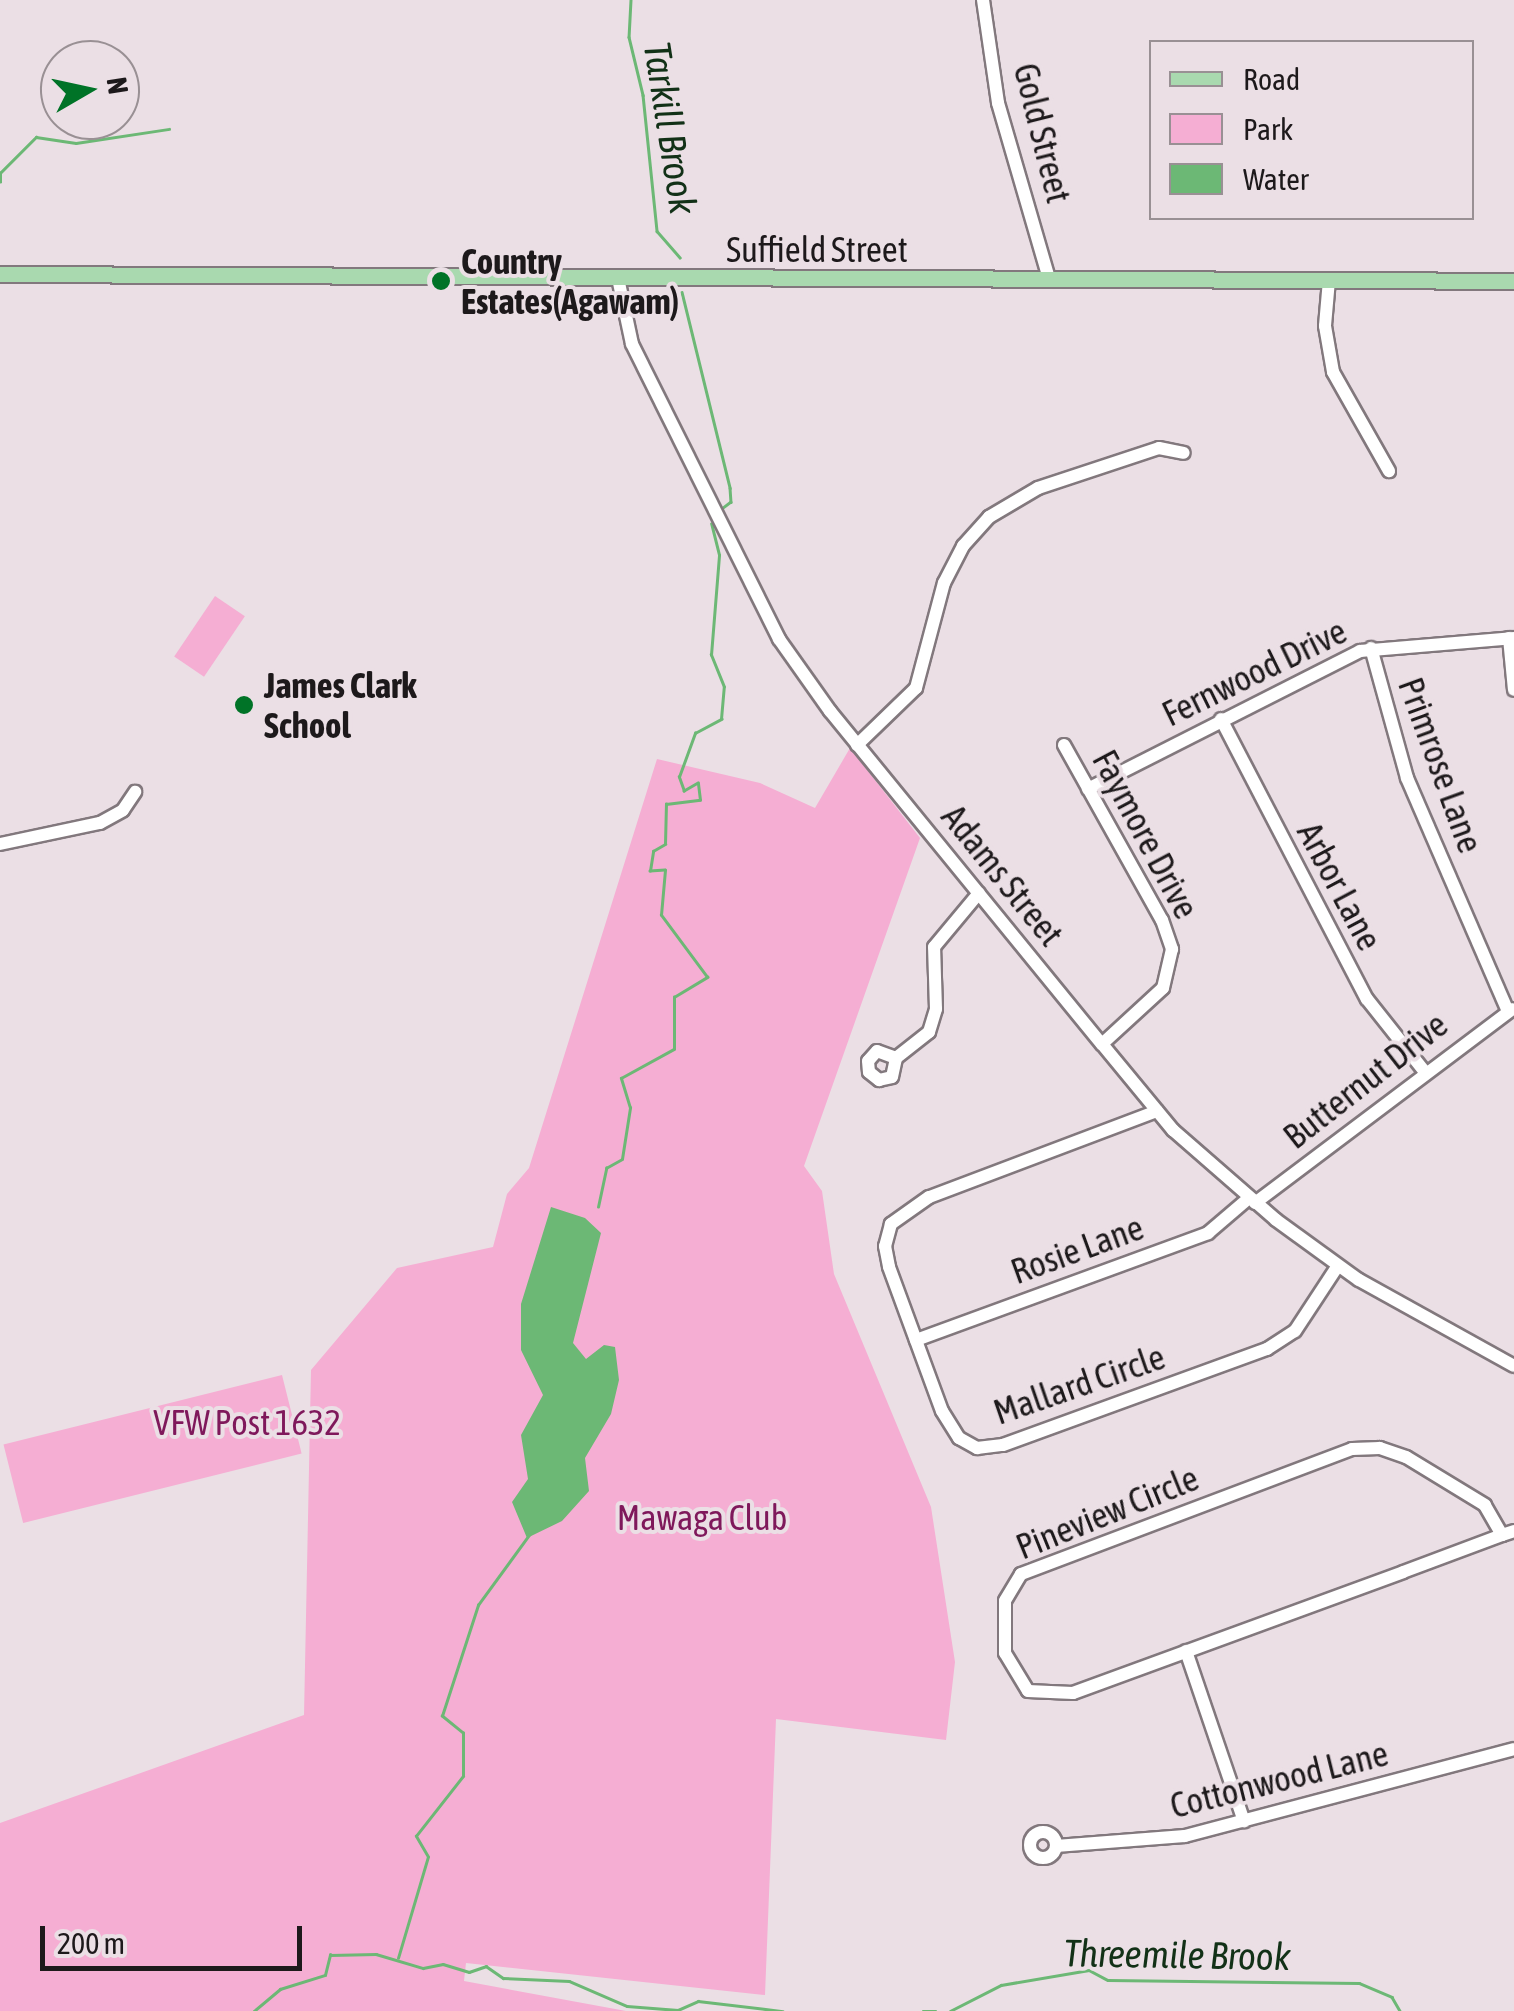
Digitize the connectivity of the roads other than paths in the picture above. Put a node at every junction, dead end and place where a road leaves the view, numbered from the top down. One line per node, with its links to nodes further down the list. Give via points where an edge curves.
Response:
1 (985, 1): 4 (street, Gold Street, via 998,103)
2 (0, 274): 3 (main road, Suffield Street)
3 (618, 278): 4 (main road, Suffield Street); 13 (street, Adams Street, via 632,344 766,613)
4 (1049, 279): 5 (main road, Suffield Street)
5 (1328, 280): 6 (main road, Suffield Street); 8 (street, via 1325,326 1333,372)
6 (1514, 281)
7 (1184, 453): 13 (street, via 1159,448 1038,488 989,517 944,582 916,688)
8 (1389, 471)
9 (1511, 638): 10 (street, Fernwood Drive); 11 (street)
10 (1371, 648): 12 (street, Fernwood Drive); 19 (street, Primrose Lane, via 1408,778)
11 (1514, 690)
12 (1220, 719): 15 (street, Fernwood Drive); 22 (street, Arbor Lane, via 1367,999)
13 (858, 744): 18 (street, Adams Street)
14 (1064, 744): 15 (street, Faymore Drive)
15 (1088, 788): 20 (street, Faymore Drive, via 1162,920 1172,957 1158,994)
16 (135, 792): 17 (street, via 123,810 100,823)
17 (0, 844)
18 (979, 893): 20 (street, Adams Street); 21 (street, via 934,947 932,1027)
19 (1511, 1009): 22 (street, Butternut Drive)
20 (1102, 1044): 23 (street, Adams Street)
21 (896, 1058)
22 (1424, 1070): 24 (street, Butternut Drive)
23 (1157, 1111): 24 (street, Adams Street); 26 (street, Mallard Circle, via 898,1216 886,1252)
24 (1252, 1201): 25 (street, Adams Street); 26 (street, Rosie Lane, via 1208,1232)
25 (1338, 1267): 26 (street, Mallard Circle, via 1294,1331 1272,1347 994,1447 972,1446 952,1431); 27 (street, Adams Street)
26 (916, 1340)
27 (1514, 1366)
28 (1508, 1533): 29 (street, Pineview Circle); 29 (street, Pineview Circle, via 1475,1498 1391,1450 1359,1448 1038,1565 1017,1577 1005,1601 1009,1664 1024,1688 1040,1695 1073,1693)
29 (1186, 1651): 31 (street)
30 (1514, 1749): 31 (street, Cottonwood Lane)
31 (1244, 1821): 32 (street, Cottonwood Lane, via 1143,1843)
32 (1056, 1846)

